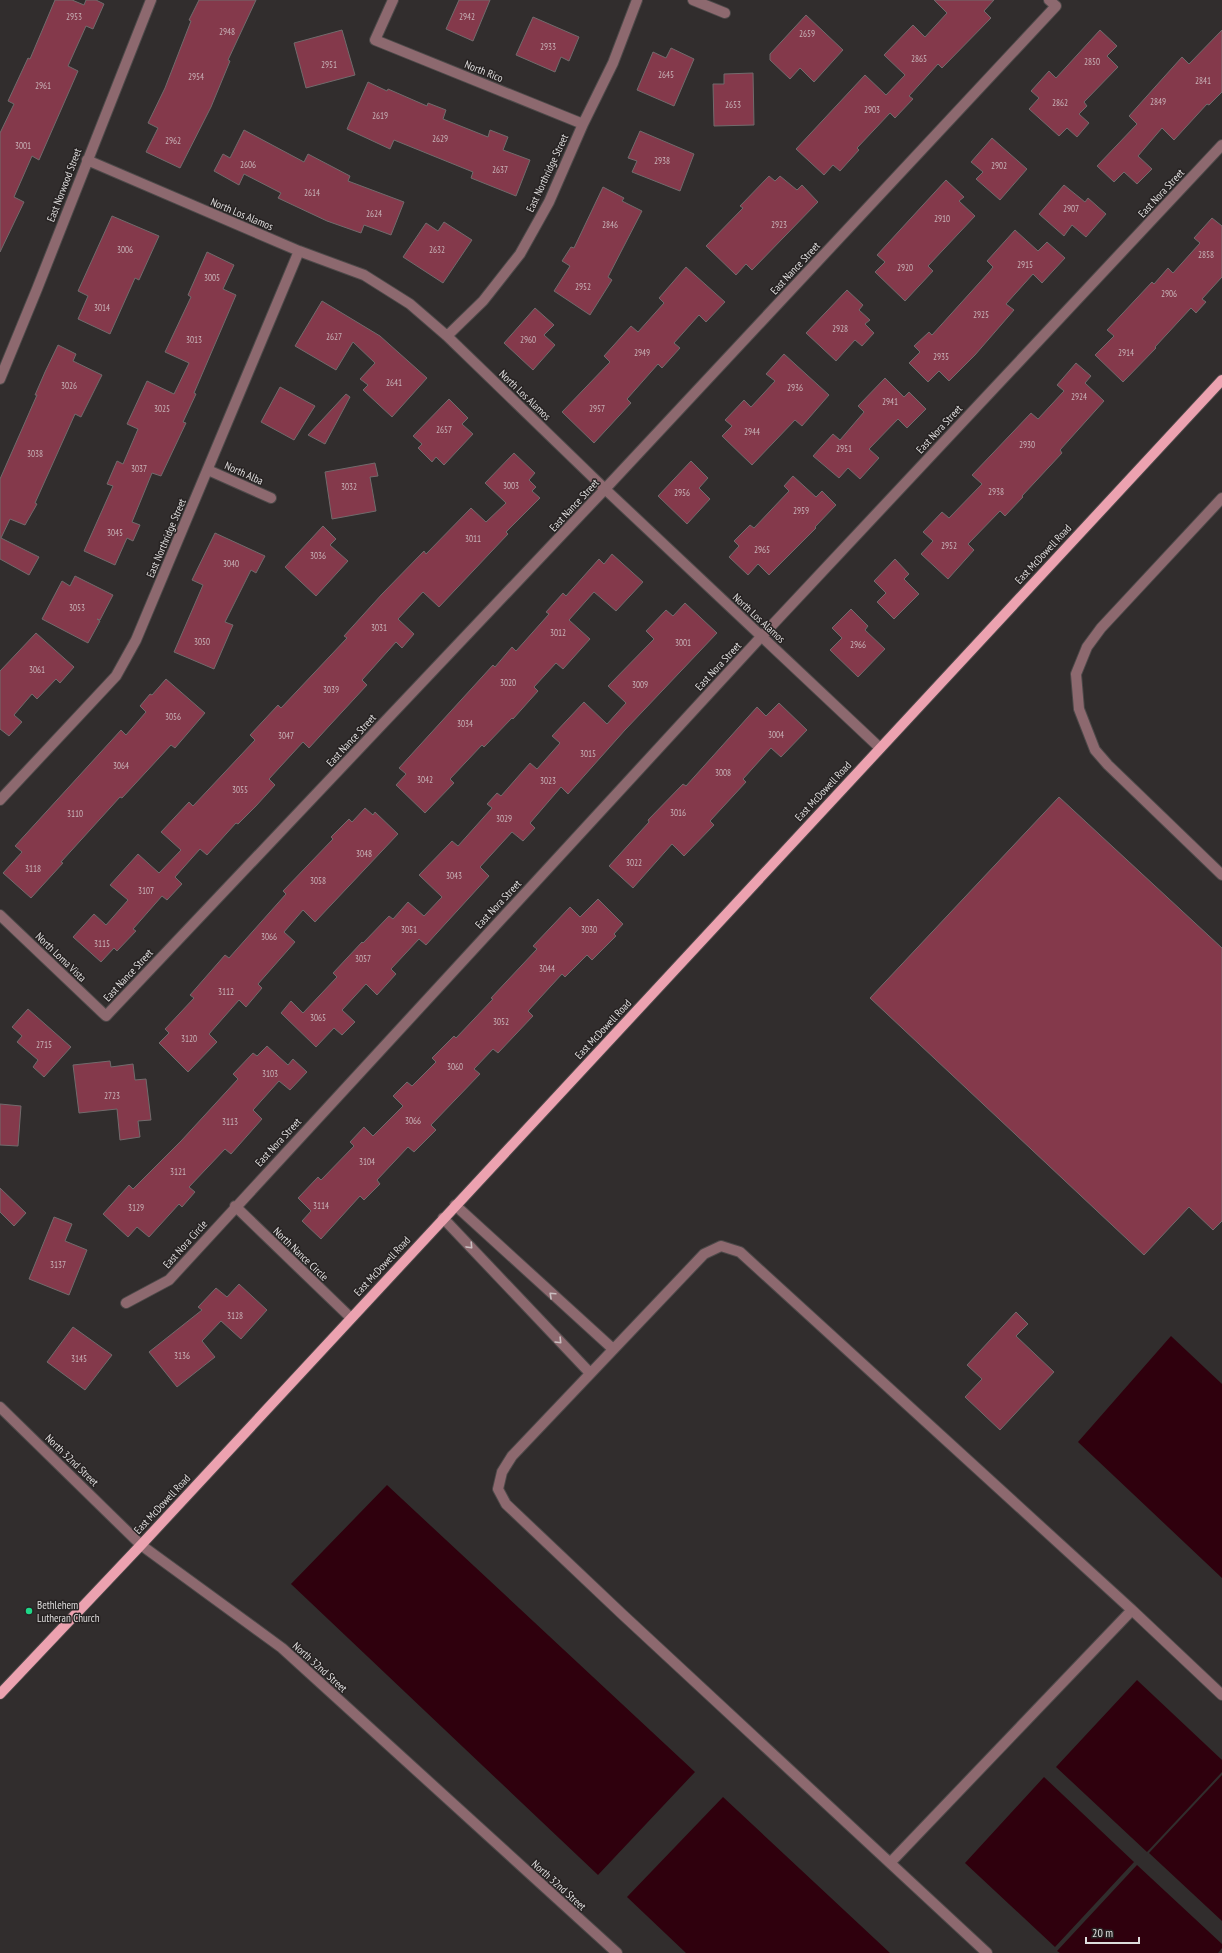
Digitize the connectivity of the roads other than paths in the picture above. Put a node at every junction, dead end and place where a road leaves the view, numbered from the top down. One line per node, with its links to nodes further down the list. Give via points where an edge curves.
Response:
1 (151, 0): 9 (street, East Norwood Street)
2 (393, 0): 7 (street, North Rico, via 375,40)
3 (637, 0): 7 (street, East Northridge Street, via 613,63)
4 (693, 0): 6 (street)
5 (1052, 3): 15 (street, East Nance Street)
6 (725, 13)
7 (583, 124): 11 (street, East Northridge Street, via 549,202 520,254 483,301)
8 (1222, 145): 18 (street, East Nora Street)
9 (87, 160): 10 (street, North Los Alamos); 12 (street, East Norwood Street)
10 (299, 251): 11 (street, North Los Alamos, via 364,275 410,304); 14 (street, East Northridge Street)
11 (447, 336): 15 (street, North Los Alamos)
12 (0, 379)
13 (1222, 380): 19 (main road, East McDowell Road)
14 (208, 470): 16 (street, North Alba); 20 (street, East Northridge Street, via 136,640 116,676)
15 (605, 489): 18 (street, North Los Alamos); 23 (street, East Nance Street)
16 (271, 498)
17 (1222, 498): 21 (street, via 1101,628 1088,647 1076,674 1079,709 1095,750)
18 (761, 637): 19 (street, North Los Alamos); 25 (street, East Nora Street)
19 (880, 748): 24 (main road, East McDowell Road)
20 (0, 800)
21 (1222, 875)
22 (0, 915): 23 (street, North Loma Vista)
23 (106, 1016)
24 (456, 1205): 26 (main road, East McDowell Road); 29 (street, one-way to 24)
25 (236, 1206): 27 (street, East Nora Circle, via 169,1280); 28 (street, North Nance Circle)
26 (443, 1218): 28 (main road, East McDowell Road); 30 (street, one-way to 30)
27 (126, 1303)
28 (351, 1318): 32 (main road, East McDowell Road)
29 (613, 1349): 30 (street); 33 (street, via 704,1254 721,1246 740,1252)
30 (590, 1373): 36 (street, via 512,1456 502,1472 498,1489 506,1504)
31 (0, 1407): 32 (street, North 32nd Street)
32 (141, 1545): 34 (main road, East McDowell Road); 37 (street, North 32nd Street, via 282,1648)
33 (1132, 1610): 35 (street); 36 (street)
34 (0, 1694)
35 (1222, 1695)
36 (890, 1863): 38 (street)
37 (617, 1953)
38 (987, 1953)

